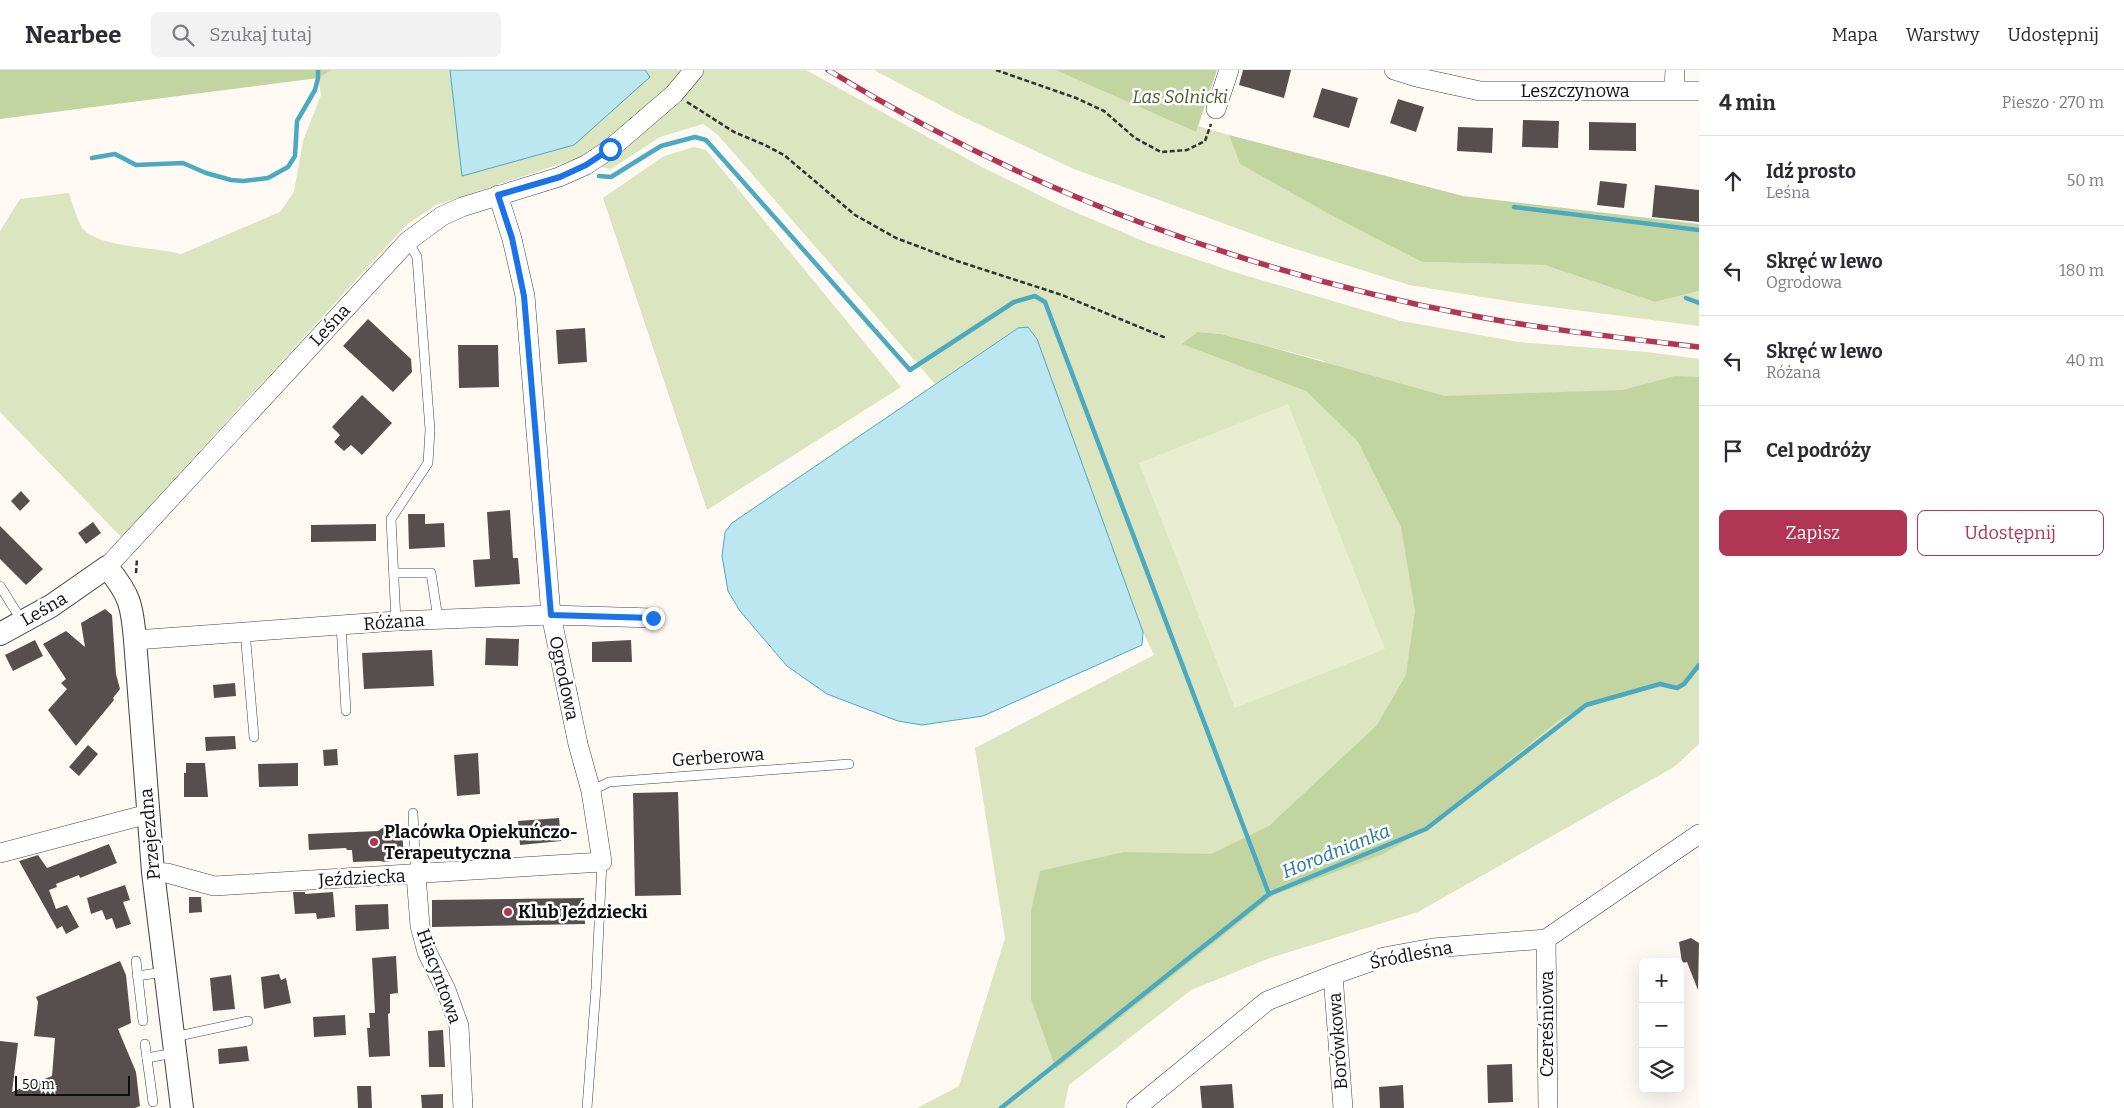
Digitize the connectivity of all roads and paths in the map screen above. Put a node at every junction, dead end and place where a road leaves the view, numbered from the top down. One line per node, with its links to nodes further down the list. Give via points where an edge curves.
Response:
1 (694, 70): 9 (street, Leśna)
2 (996, 70): 10 (path, via 1104,111 1135,138 1161,152 1187,150 1205,141)
3 (1229, 70): 10 (street)
4 (1394, 70): 6 (street, Leszczynowa)
5 (1675, 70): 7 (street)
6 (1453, 78): 7 (street, Leszczynowa, via 1480,91)
7 (1674, 90): 8 (street, Leszczynowa)
8 (1699, 91)
9 (674, 94): 11 (street, Leśna, via 610,149 586,165 560,177); 13 (path, via 734,132 784,155 855,215 896,238 1062,295)
10 (1216, 109)
11 (498, 195): 12 (street, Leśna, via 442,216); 19 (street, Ogrodowa, via 512,238 524,296)
12 (408, 242): 15 (street, Leśna); 16 (lane, via 418,257 430,430 428,463 391,519)
13 (1166, 338)
14 (137, 557): 17 (path)
15 (107, 567): 23 (street, Leśna, via 56,603); 27 (street, Przejezdna, via 127,594)
16 (394, 573): 21 (lane, via 431,573); 22 (lane)
17 (136, 576)
18 (0, 586): 23 (lane)
19 (551, 615): 20 (street, Różana); 21 (street, Różana); 31 (street, Ogrodowa, via 578,744)
20 (653, 618)
21 (438, 619): 22 (street, Różana)
22 (396, 620): 24 (street, Różana)
23 (22, 621): 26 (street, Leśna)
24 (341, 625): 25 (street, Różana); 28 (lane)
25 (245, 631): 27 (street, Różana); 29 (lane)
26 (0, 634)
27 (135, 640): 33 (street, Przejezdna)
28 (346, 711)
29 (254, 737)
30 (849, 764): 31 (lane, Gerberowa, via 609,782)
31 (592, 791): 36 (street, Ogrodowa)
32 (413, 813): 38 (lane)
33 (148, 814): 35 (street); 37 (street, Przejezdna)
34 (1699, 834): 39 (street, Śródleśna)
35 (0, 853)
36 (602, 862): 38 (street, Jeździecka); 53 (lane)
37 (153, 872): 38 (street, Jeździecka, via 214,886); 41 (street, Przejezdna)
38 (416, 875): 52 (street, Hiacyntowa, via 420,926 427,952 459,1026)
39 (1546, 939): 42 (street, Śródleśna, via 1433,948 1384,957); 55 (street, Czereśniowa)
40 (136, 961): 43 (lane)
41 (166, 972): 43 (lane); 47 (street, Przejezdna)
42 (1333, 974): 50 (street, Śródleśna, via 1267,1001); 54 (street, Borówkowa)
43 (137, 976): 44 (lane)
44 (143, 1021)
45 (248, 1021): 47 (lane)
46 (145, 1044): 48 (lane)
47 (175, 1045): 48 (lane); 51 (street, Przejezdna)
48 (147, 1058): 49 (lane)
49 (153, 1102)
50 (1145, 1105)
51 (182, 1108)
52 (463, 1108)
53 (587, 1108)
54 (1343, 1108)
55 (1548, 1108)

